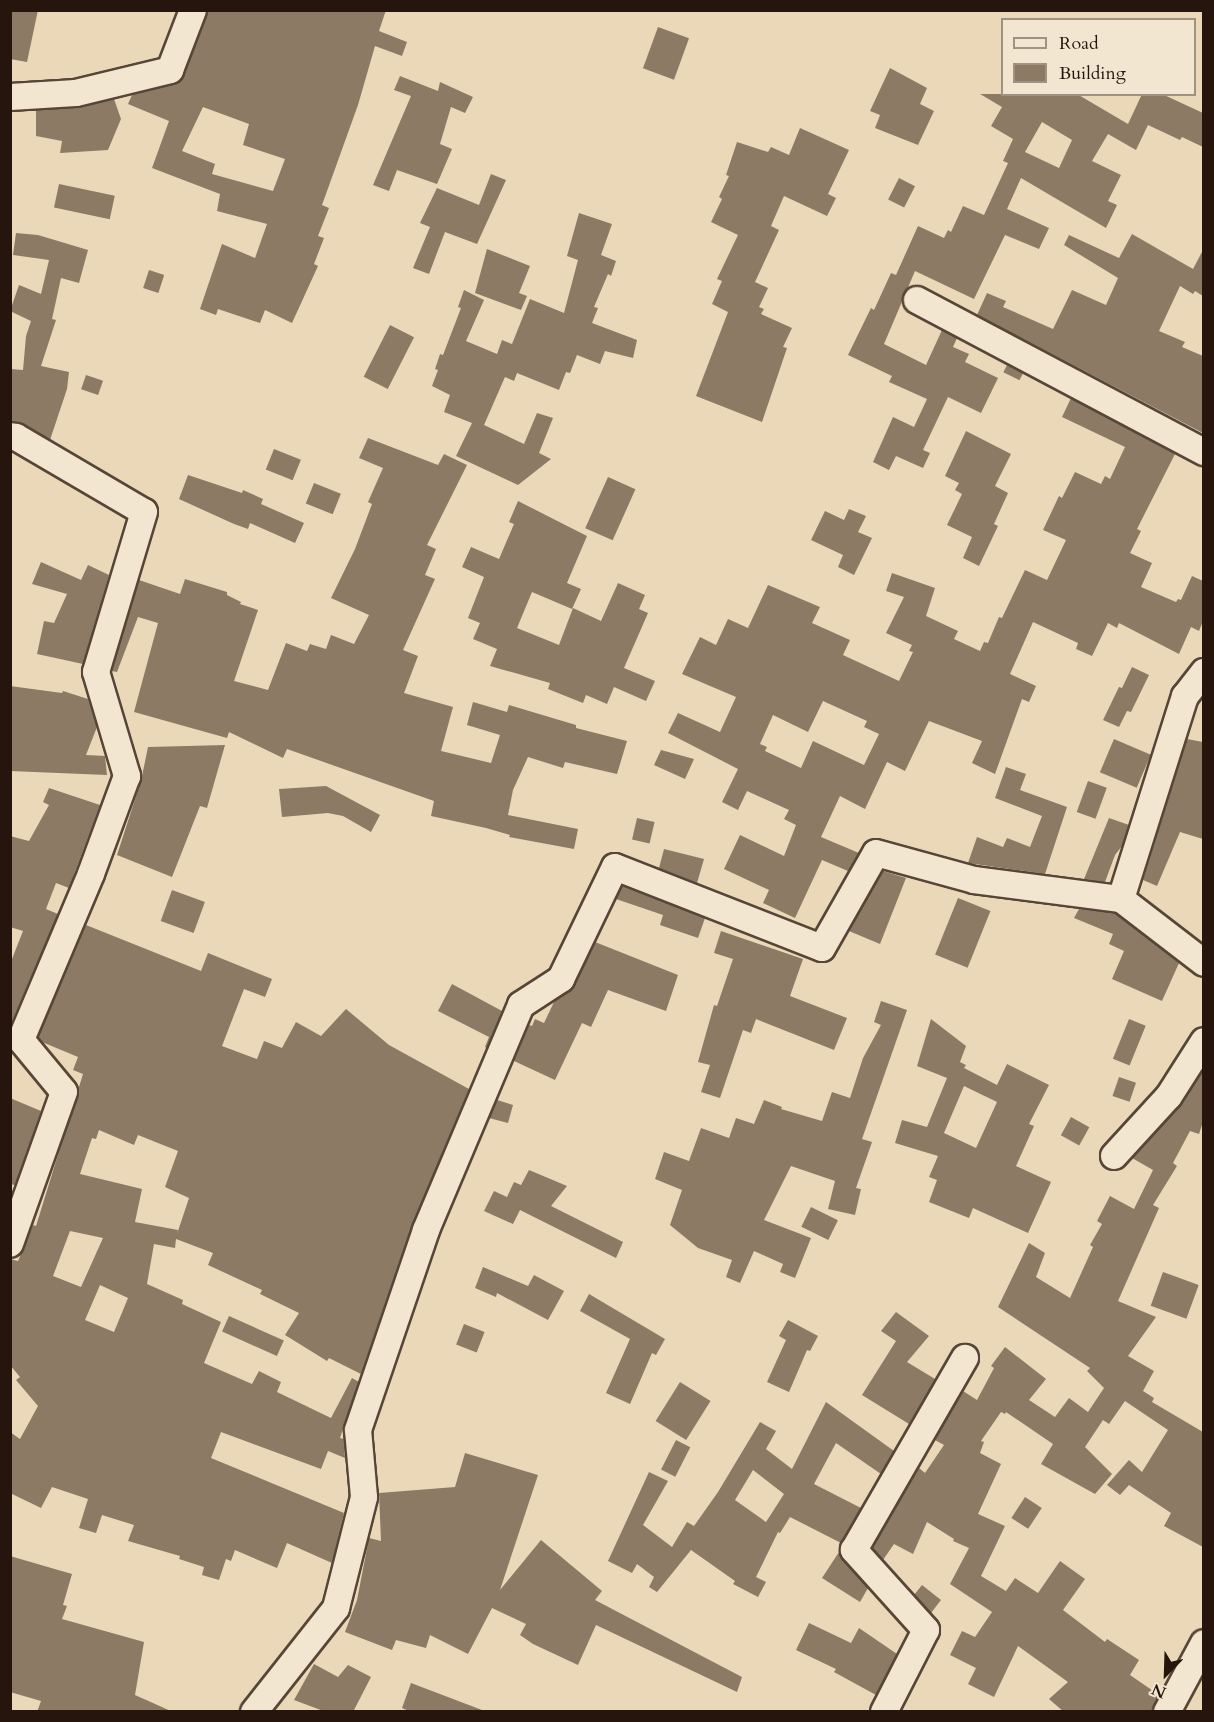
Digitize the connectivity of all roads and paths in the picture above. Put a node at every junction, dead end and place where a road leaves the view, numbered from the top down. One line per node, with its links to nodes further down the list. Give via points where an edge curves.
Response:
1 (193, 10): 2 (street, via 170,70 76,93)
2 (10, 97)
3 (917, 300): 5 (street)
4 (10, 436): 11 (street, via 144,513 96,672 127,776 21,1041 64,1092)
5 (1203, 452)
6 (1203, 672): 7 (street, via 1185,696)
7 (1121, 899): 8 (street); 14 (street, via 974,880 876,853 822,948 615,867 561,979 521,1005 426,1230 358,1430 364,1497 336,1608)
8 (1203, 963)
9 (1203, 1041): 10 (street, via 1169,1096)
10 (1114, 1156)
11 (10, 1244)
12 (965, 1358): 15 (street, via 854,1550 926,1630)
13 (1203, 1643): 16 (street)
14 (254, 1712)
15 (884, 1712)
16 (1167, 1712)

